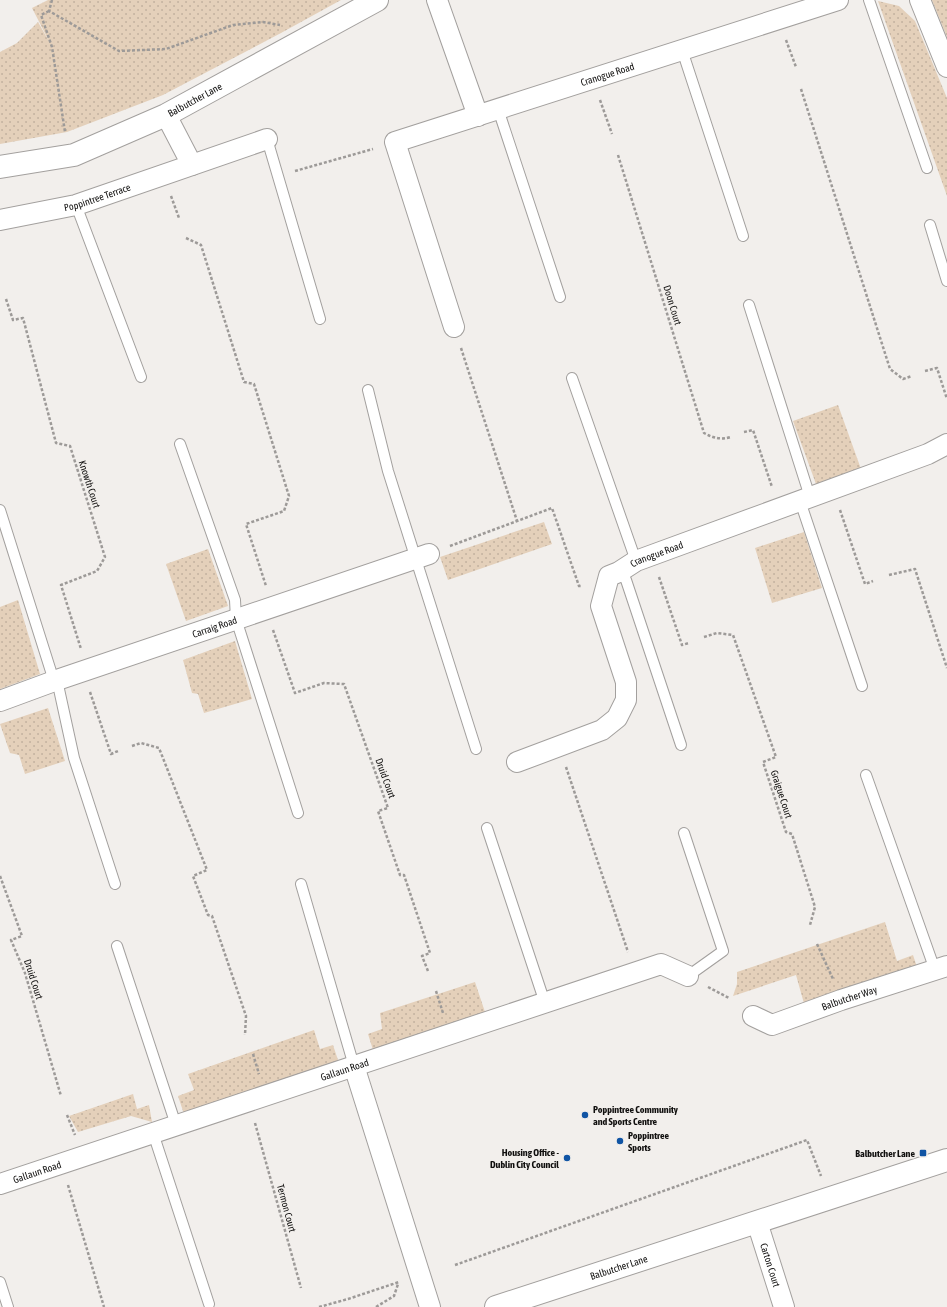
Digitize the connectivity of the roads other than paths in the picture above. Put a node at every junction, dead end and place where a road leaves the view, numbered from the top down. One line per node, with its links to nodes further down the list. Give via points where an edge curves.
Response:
1 (377, 0): 9 (street, Balbutcher Lane)
2 (437, 0): 10 (street)
3 (838, 0): 6 (street, Cranogue Road)
4 (869, 0): 14 (lane)
5 (920, 0): 7 (street)
6 (682, 50): 8 (street, Cranogue Road); 18 (lane)
7 (947, 67)
8 (498, 109): 10 (street, Cranogue Road); 20 (lane)
9 (166, 114): 12 (street); 13 (street, Balbutcher Lane, via 74,155)
10 (478, 116): 23 (street, Cranogue Road, via 398,151)
11 (267, 139): 12 (street, Poppintree Terrace); 22 (lane)
12 (192, 165): 15 (street, Poppintree Terrace)
13 (0, 167)
14 (927, 168)
15 (76, 205): 16 (street, Poppintree Terrace); 24 (lane)
16 (0, 220)
17 (930, 225): 19 (lane)
18 (743, 236)
19 (947, 281)
20 (560, 296)
21 (750, 305): 29 (lane)
22 (320, 319)
23 (454, 327)
24 (141, 377)
25 (572, 378): 32 (lane)
26 (368, 390): 31 (lane, via 388,471)
27 (180, 444): 34 (lane, via 235,600)
28 (947, 444): 29 (street, Cranogue Road, via 928,454)
29 (805, 499): 32 (street, Cranogue Road); 36 (lane)
30 (0, 510): 35 (lane)
31 (423, 556): 34 (street, Carraig Road); 39 (lane)
32 (644, 558): 33 (street, Cranogue Road)
33 (614, 574): 38 (lane, via 626,580); 40 (street, via 601,606 626,682 626,700 617,718 602,730)
34 (236, 619): 35 (street, Carraig Road); 42 (lane)
35 (55, 680): 37 (street, Carraig Road); 45 (lane, via 74,758)
36 (862, 686)
37 (0, 701)
38 (681, 745)
39 (476, 749)
40 (517, 762)
41 (866, 775): 48 (lane)
42 (298, 813)
43 (487, 828): 50 (lane)
44 (684, 833): 49 (lane, via 723,950)
45 (115, 884)
46 (301, 884): 52 (lane)
47 (116, 946): 53 (lane)
48 (941, 968): 51 (street, Balbutcher Way, via 772,1024)
49 (688, 976): 50 (street, Gallaun Road, via 661,964)
50 (546, 1002): 52 (street, Gallaun Road)
51 (753, 1016)
52 (354, 1066): 53 (street, Gallaun Road); 62 (street)
53 (176, 1125): 54 (street, Gallaun Road)
54 (153, 1133): 56 (street, Gallaun Road); 60 (lane)
55 (947, 1160): 57 (street, Balbutcher Lane)
56 (0, 1183)
57 (757, 1222): 59 (street, Balbutcher Lane); 64 (street, Carton Court)
58 (0, 1282): 61 (lane)
59 (530, 1302): 63 (street, Balbutcher Lane)
60 (208, 1304)
61 (8, 1307)
62 (430, 1307)
63 (496, 1307)
64 (784, 1307)

